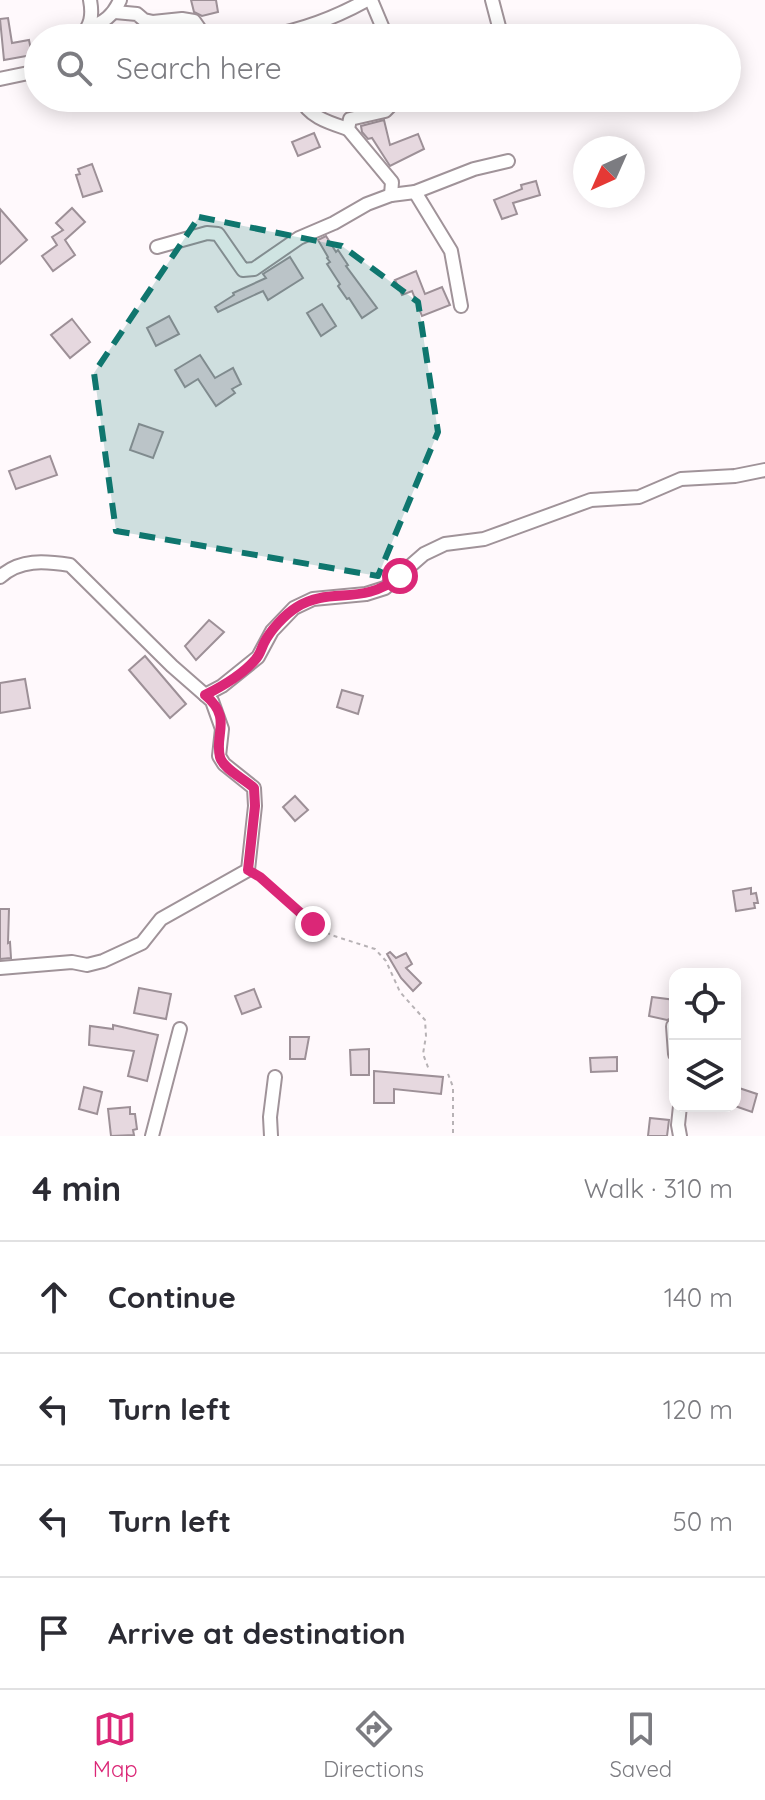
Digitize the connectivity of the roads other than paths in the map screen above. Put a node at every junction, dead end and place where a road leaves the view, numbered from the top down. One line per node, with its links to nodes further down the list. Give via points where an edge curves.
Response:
1 (90, 0): 5 (street, via 93,13)
2 (369, 0): 8 (street); 9 (street)
3 (492, 0): 10 (street)
4 (118, 6): 6 (street); 7 (street, via 144,20)
5 (88, 24)
6 (100, 24)
7 (196, 24)
8 (314, 24)
9 (380, 24)
10 (498, 24)
11 (24, 74): 12 (street)
12 (0, 79)
13 (311, 112): 15 (street)
14 (381, 112): 15 (street, via 350,119)
15 (348, 129): 18 (street, via 392,182)
16 (508, 161): 17 (street)
17 (415, 192): 18 (street); 20 (street, via 451,251)
18 (391, 195): 19 (street, via 299,238 254,269 243,270 218,234)
19 (157, 247)
20 (461, 306)
21 (765, 470): 23 (street, via 681,479 639,497 591,500 484,539 445,544 424,554 385,588 313,599 294,608 272,631 258,657)
22 (0, 577): 23 (street, via 25,563 70,565)
23 (205, 695): 24 (street, via 219,715 219,756 254,788 248,870 161,919 142,943 103,961)
24 (0, 968)
25 (180, 1029): 28 (street)
26 (275, 1077): 29 (street)
27 (679, 1112): 30 (street)
28 (152, 1136)
29 (271, 1136)
30 (680, 1136)

